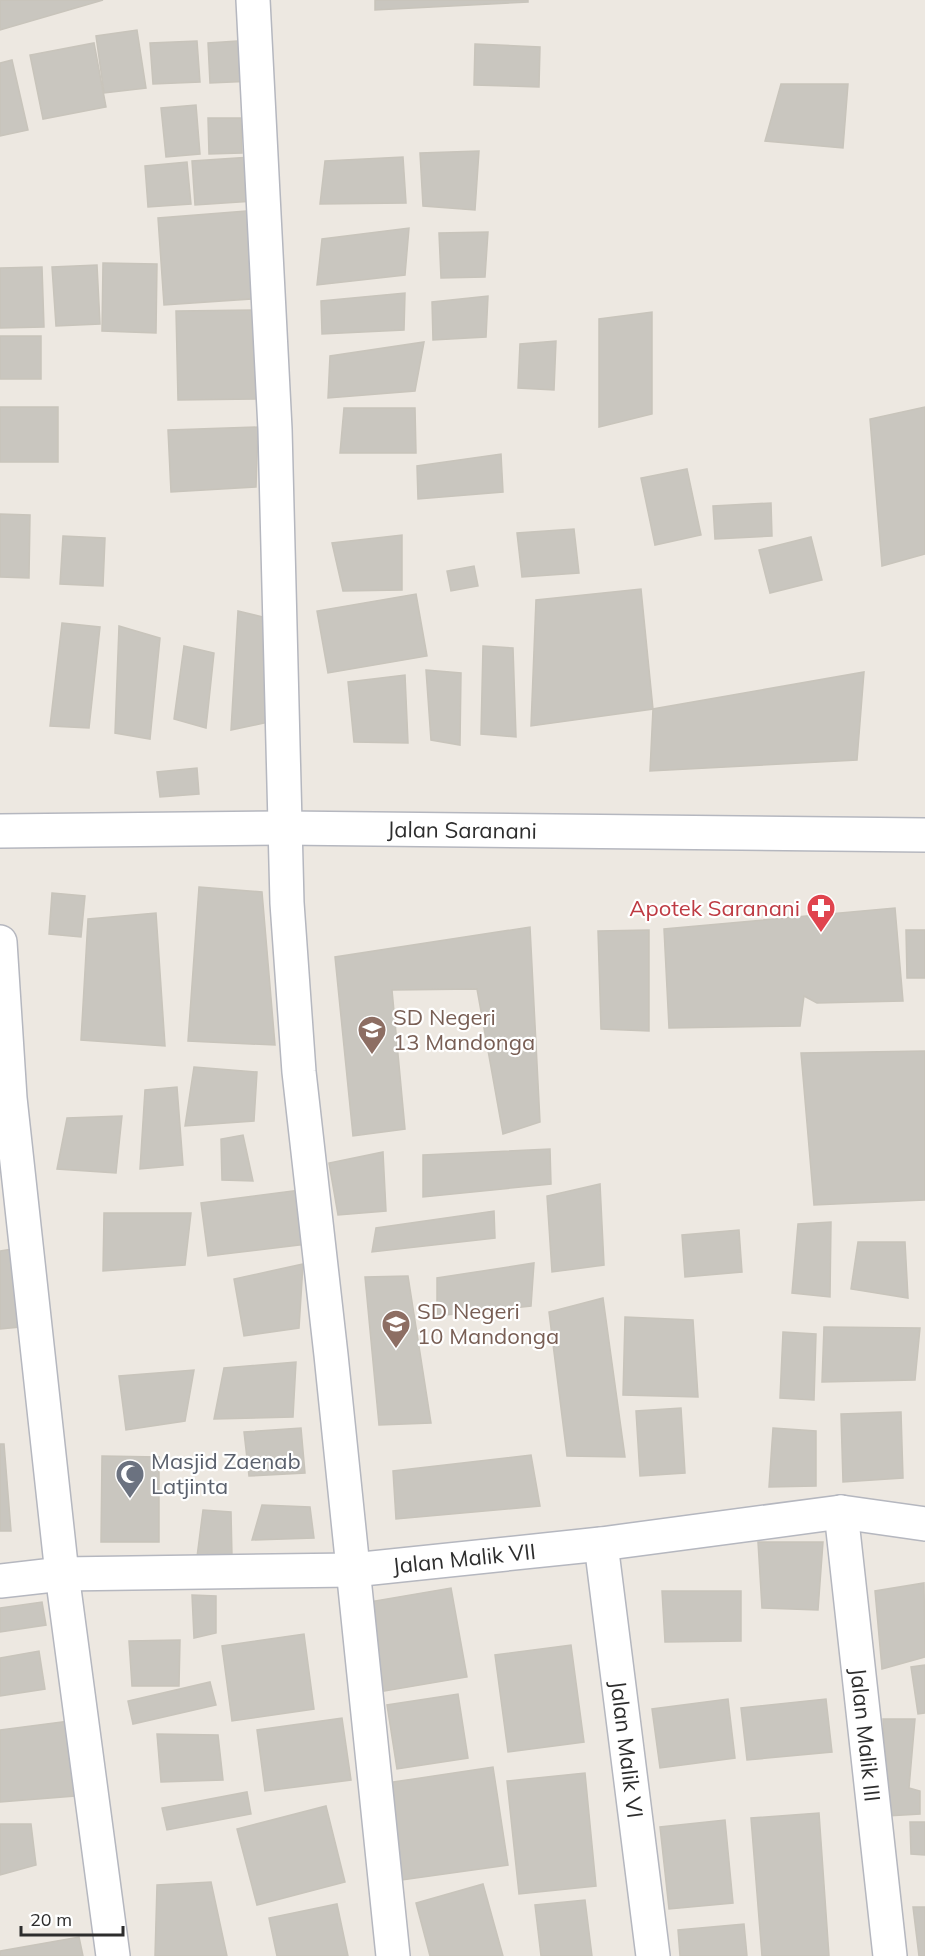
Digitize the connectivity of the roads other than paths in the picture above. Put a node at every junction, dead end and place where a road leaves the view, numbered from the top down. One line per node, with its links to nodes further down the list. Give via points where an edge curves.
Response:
1 (253, 0): 2 (street, via 275,429)
2 (285, 828): 3 (street, Jalan Saranani); 4 (street, Jalan Saranani); 9 (street, via 286,903 299,1072)
3 (0, 831)
4 (925, 835)
5 (0, 942): 10 (street, via 10,1098)
6 (841, 1512): 7 (street, Jalan Malik VII); 8 (street, Jalan Malik VII); 15 (street, Jalan Malik III)
7 (925, 1524)
8 (601, 1544): 9 (street, Jalan Malik VII); 14 (street, Jalan Malik VI)
9 (353, 1570): 10 (street, Jalan Malik VII); 13 (street)
10 (63, 1574): 11 (street, Jalan Malik VII); 12 (street)
11 (0, 1581)
12 (113, 1956)
13 (393, 1956)
14 (653, 1956)
15 (890, 1956)

